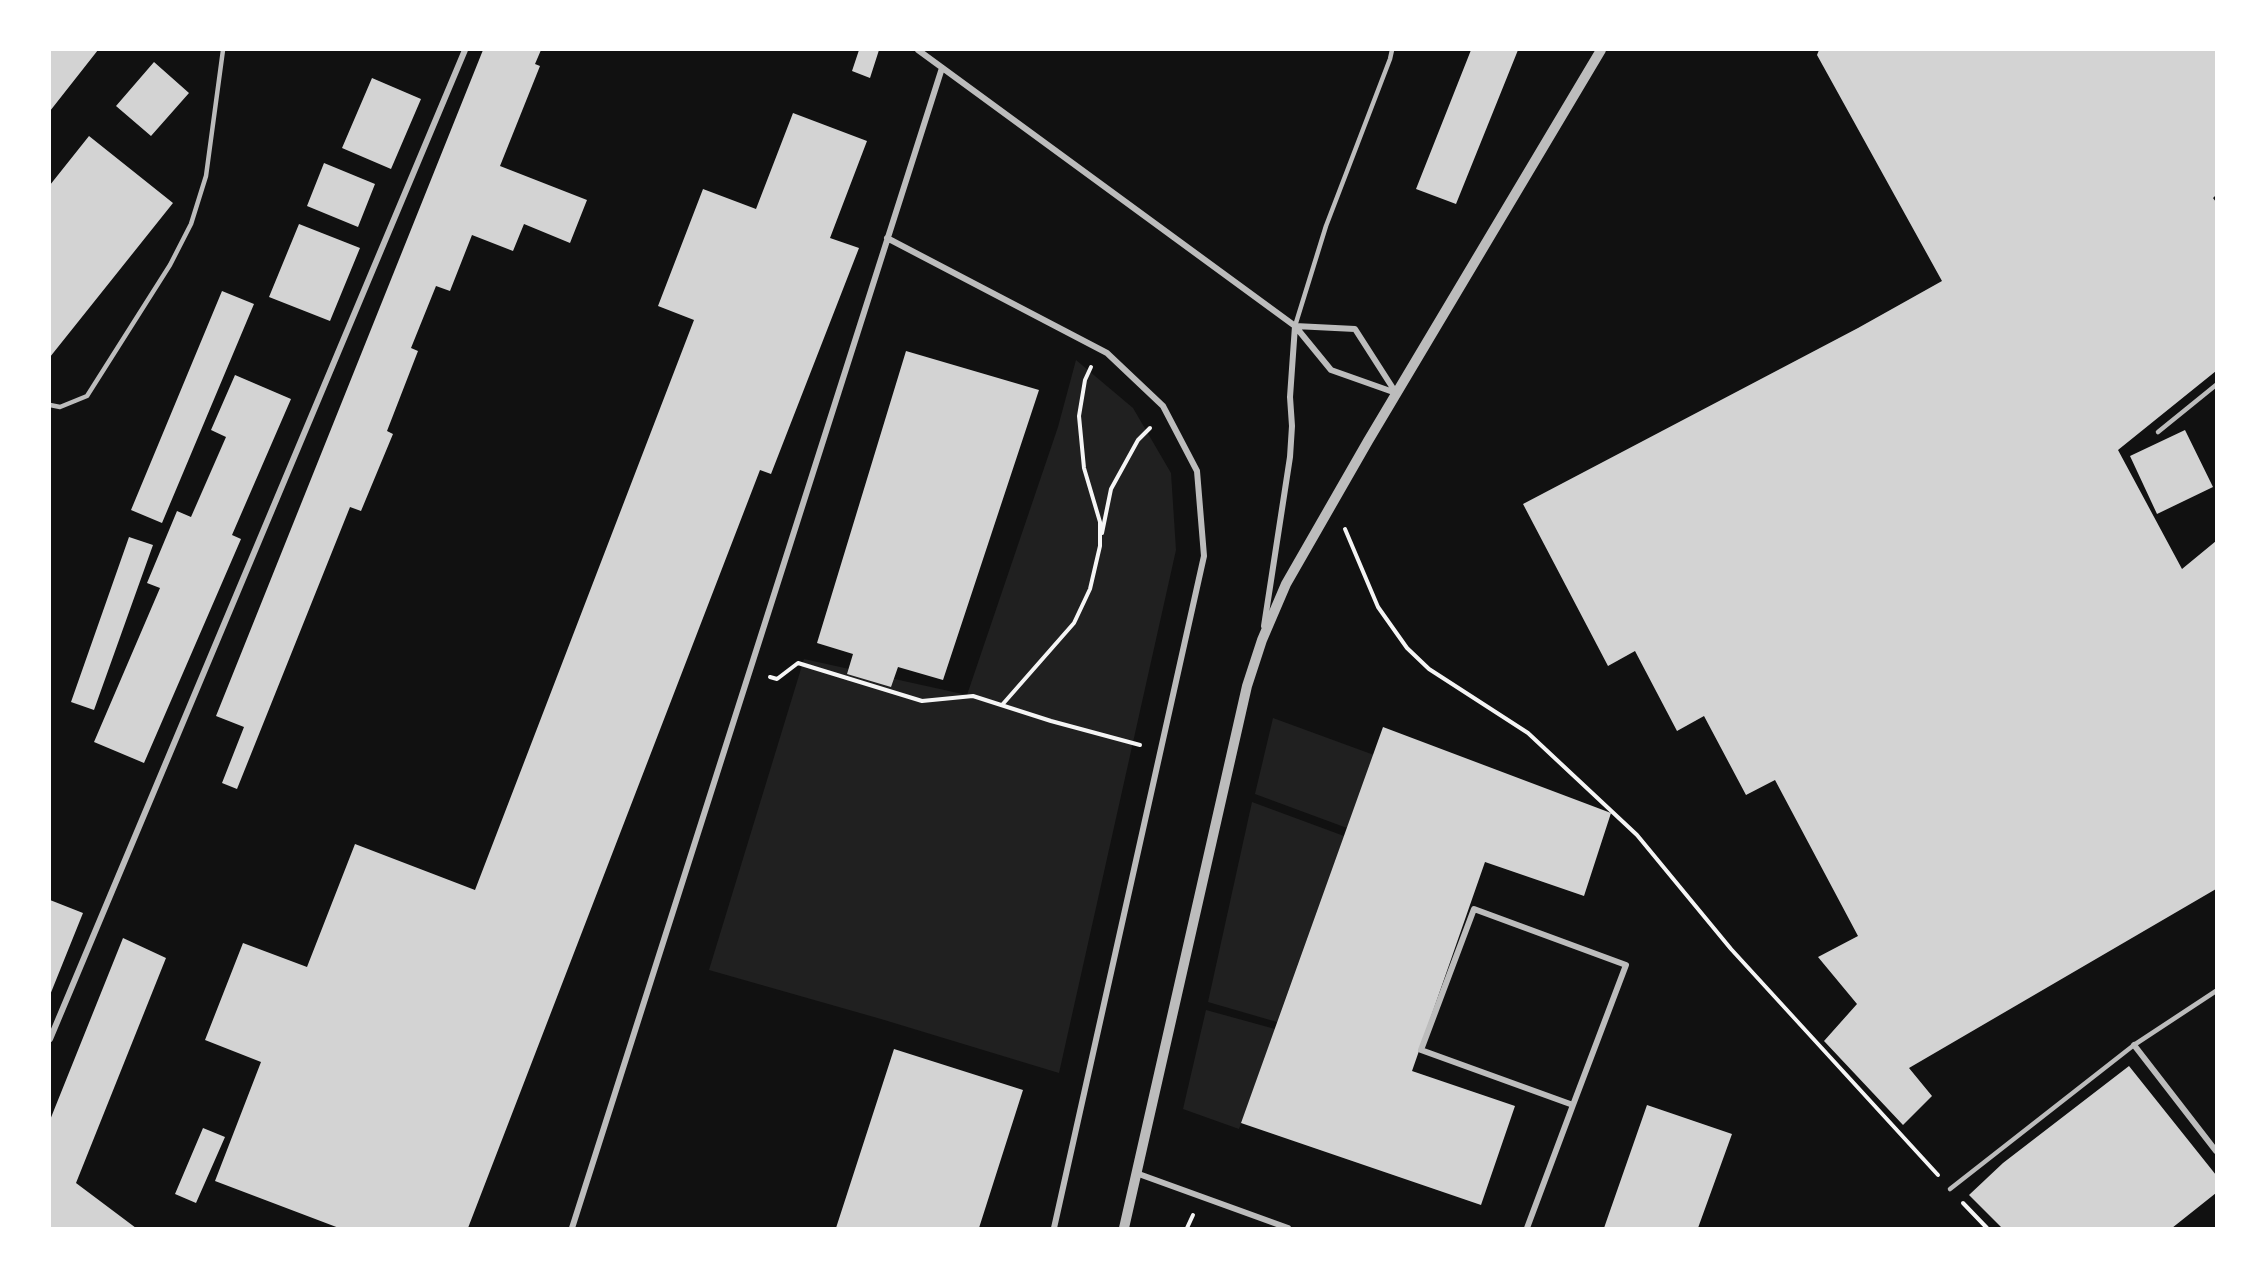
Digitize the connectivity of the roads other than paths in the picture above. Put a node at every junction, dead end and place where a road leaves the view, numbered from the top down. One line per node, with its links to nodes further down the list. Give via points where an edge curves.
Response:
1 (223, 50): 11 (lane, via 206,176 191,224 170,265 87,396 60,407)
2 (465, 50): 15 (street)
3 (918, 50): 6 (street)
4 (1392, 50): 8 (lane, via 1326,226)
5 (1601, 50): 10 (street)
6 (942, 68): 7 (street); 8 (street)
7 (887, 238): 21 (street); 22 (street, via 1107,353 1163,406 1197,471 1204,556)
8 (1295, 326): 10 (street, via 1331,370); 10 (street, via 1356,329); 13 (street, via 1290,457)
9 (2217, 385): 12 (lane)
10 (1396, 393): 13 (street, via 1286,584)
11 (50, 405)
12 (2158, 432)
13 (1262, 640): 19 (street, via 1247,686)
14 (2217, 991): 16 (lane)
15 (50, 1039)
16 (2134, 1045): 18 (street); 20 (lane)
17 (1573, 1105): 17 (street, via 1626,965 1474,909 1421,1050); 25 (street)
18 (2217, 1151)
19 (1136, 1173): 23 (street); 24 (street)
20 (1950, 1189)
21 (572, 1228)
22 (1054, 1228)
23 (1124, 1228)
24 (1288, 1228)
25 (1527, 1228)

